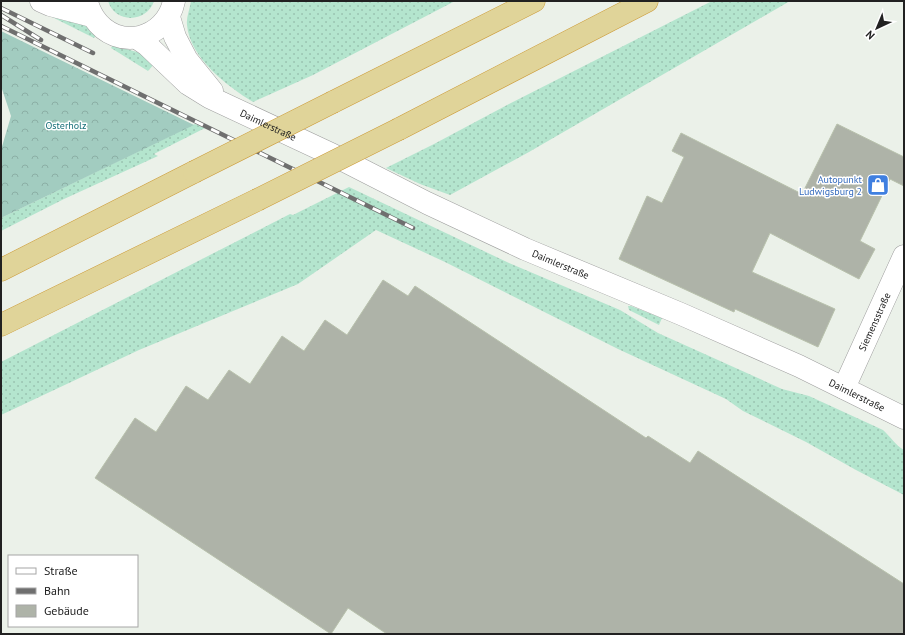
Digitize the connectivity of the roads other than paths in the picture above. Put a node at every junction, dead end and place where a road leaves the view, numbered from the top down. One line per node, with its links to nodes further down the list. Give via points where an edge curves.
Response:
1 (41, 1): 4 (street, via 50,5)
2 (534, 1): 9 (highway, bridge)
3 (647, 1): 10 (highway, bridge, via 399,129)
4 (90, 8): 6 (street, via 98,24 107,31 116,36)
5 (171, 9): 6 (street, via 160,27 150,34); 7 (street, Daimlerstraße, via 175,37 187,60)
6 (137, 38): 7 (street, Daimlerstraße, via 188,84)
7 (222, 103): 11 (street, Daimlerstraße, via 525,249 681,314)
8 (904, 256): 11 (street, Siemensstraße)
9 (1, 270)
10 (1, 325)
11 (844, 388): 12 (street, Daimlerstraße)
12 (904, 418)

